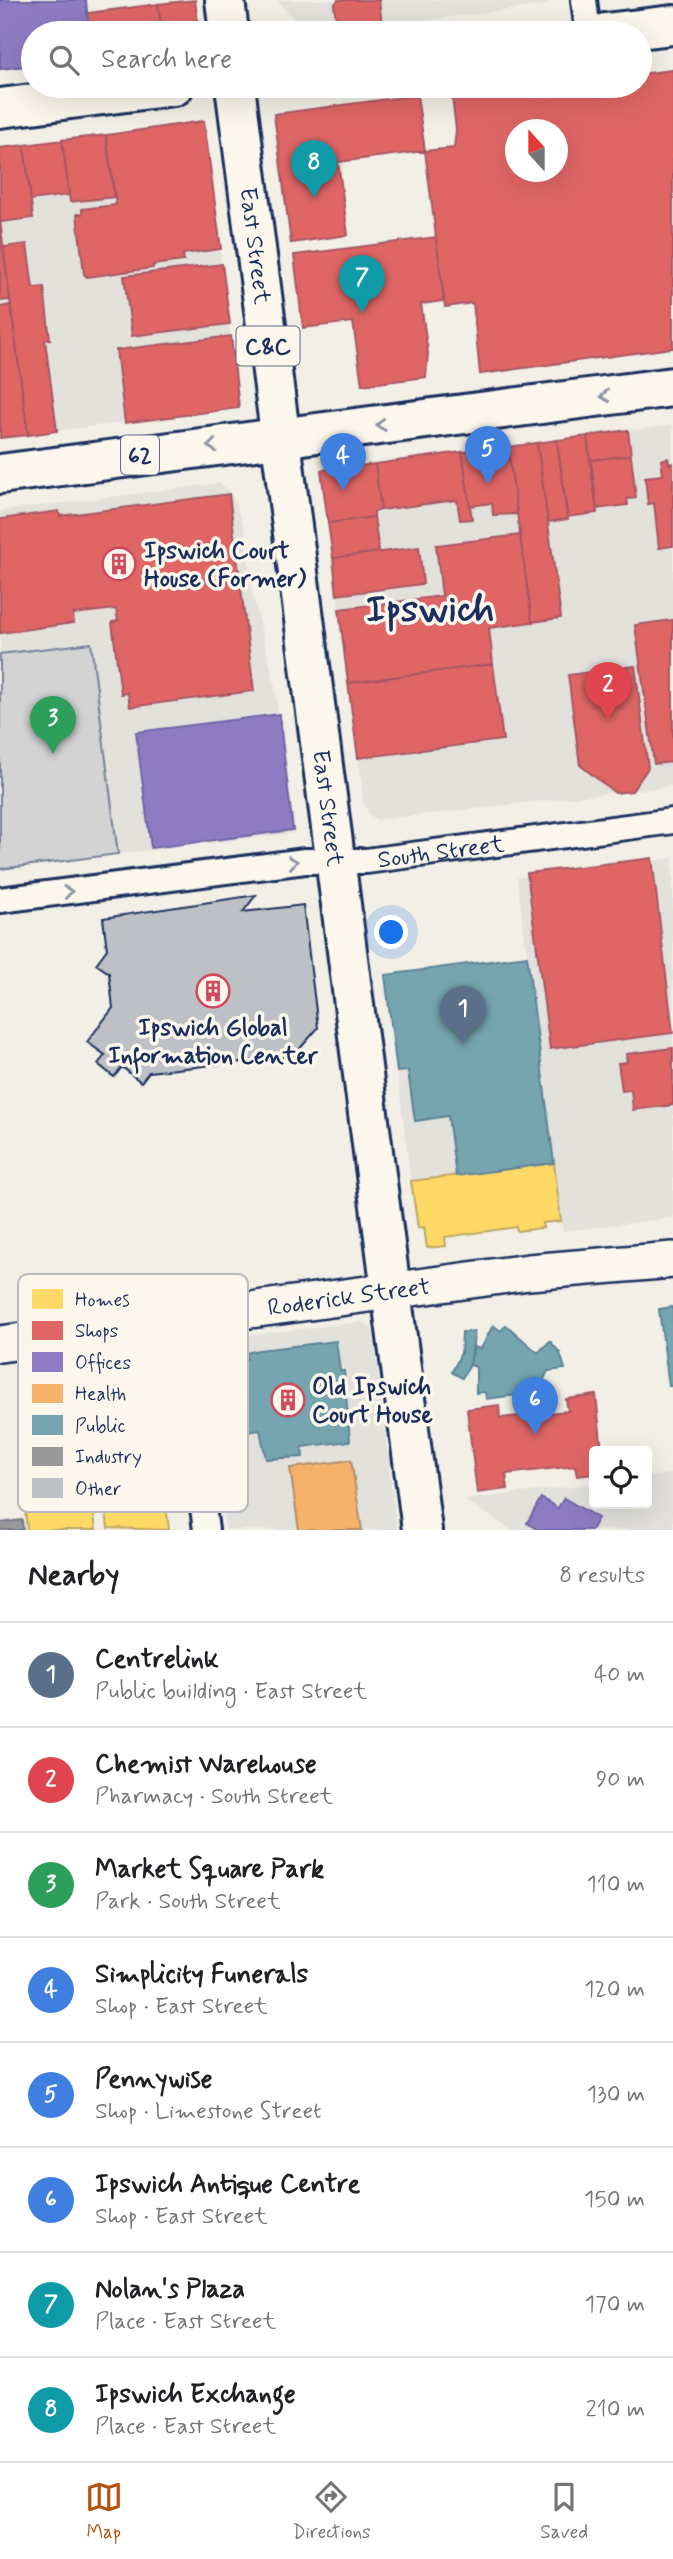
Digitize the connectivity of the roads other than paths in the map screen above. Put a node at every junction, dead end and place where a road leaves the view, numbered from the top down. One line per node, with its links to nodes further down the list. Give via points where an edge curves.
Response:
1 (225, 0): 3 (main road)
2 (584, 0): 4 (street)
3 (228, 21)
4 (587, 21)
5 (673, 25): 6 (main road)
6 (652, 27)
7 (79, 98): 9 (main road)
8 (237, 98): 11 (main road, East Street / C&C)
9 (0, 108)
10 (673, 387): 11 (main road, one-way to 11)
11 (280, 438): 12 (main road, 62, one-way to 12); 14 (main road, East Street)
12 (0, 474)
13 (673, 821): 14 (street, South Street, via 366,861)
14 (335, 859): 15 (street, South Street, one-way to 14); 17 (main road, East Street)
15 (0, 900)
16 (667, 1258): 17 (street, Roderick Street)
17 (391, 1290): 18 (street, Roderick Street); 22 (main road, East Street)
18 (248, 1311)
19 (18, 1342): 20 (street, Roderick Street)
20 (0, 1344)
21 (204, 1512): 23 (street)
22 (426, 1527)
23 (206, 1530)

